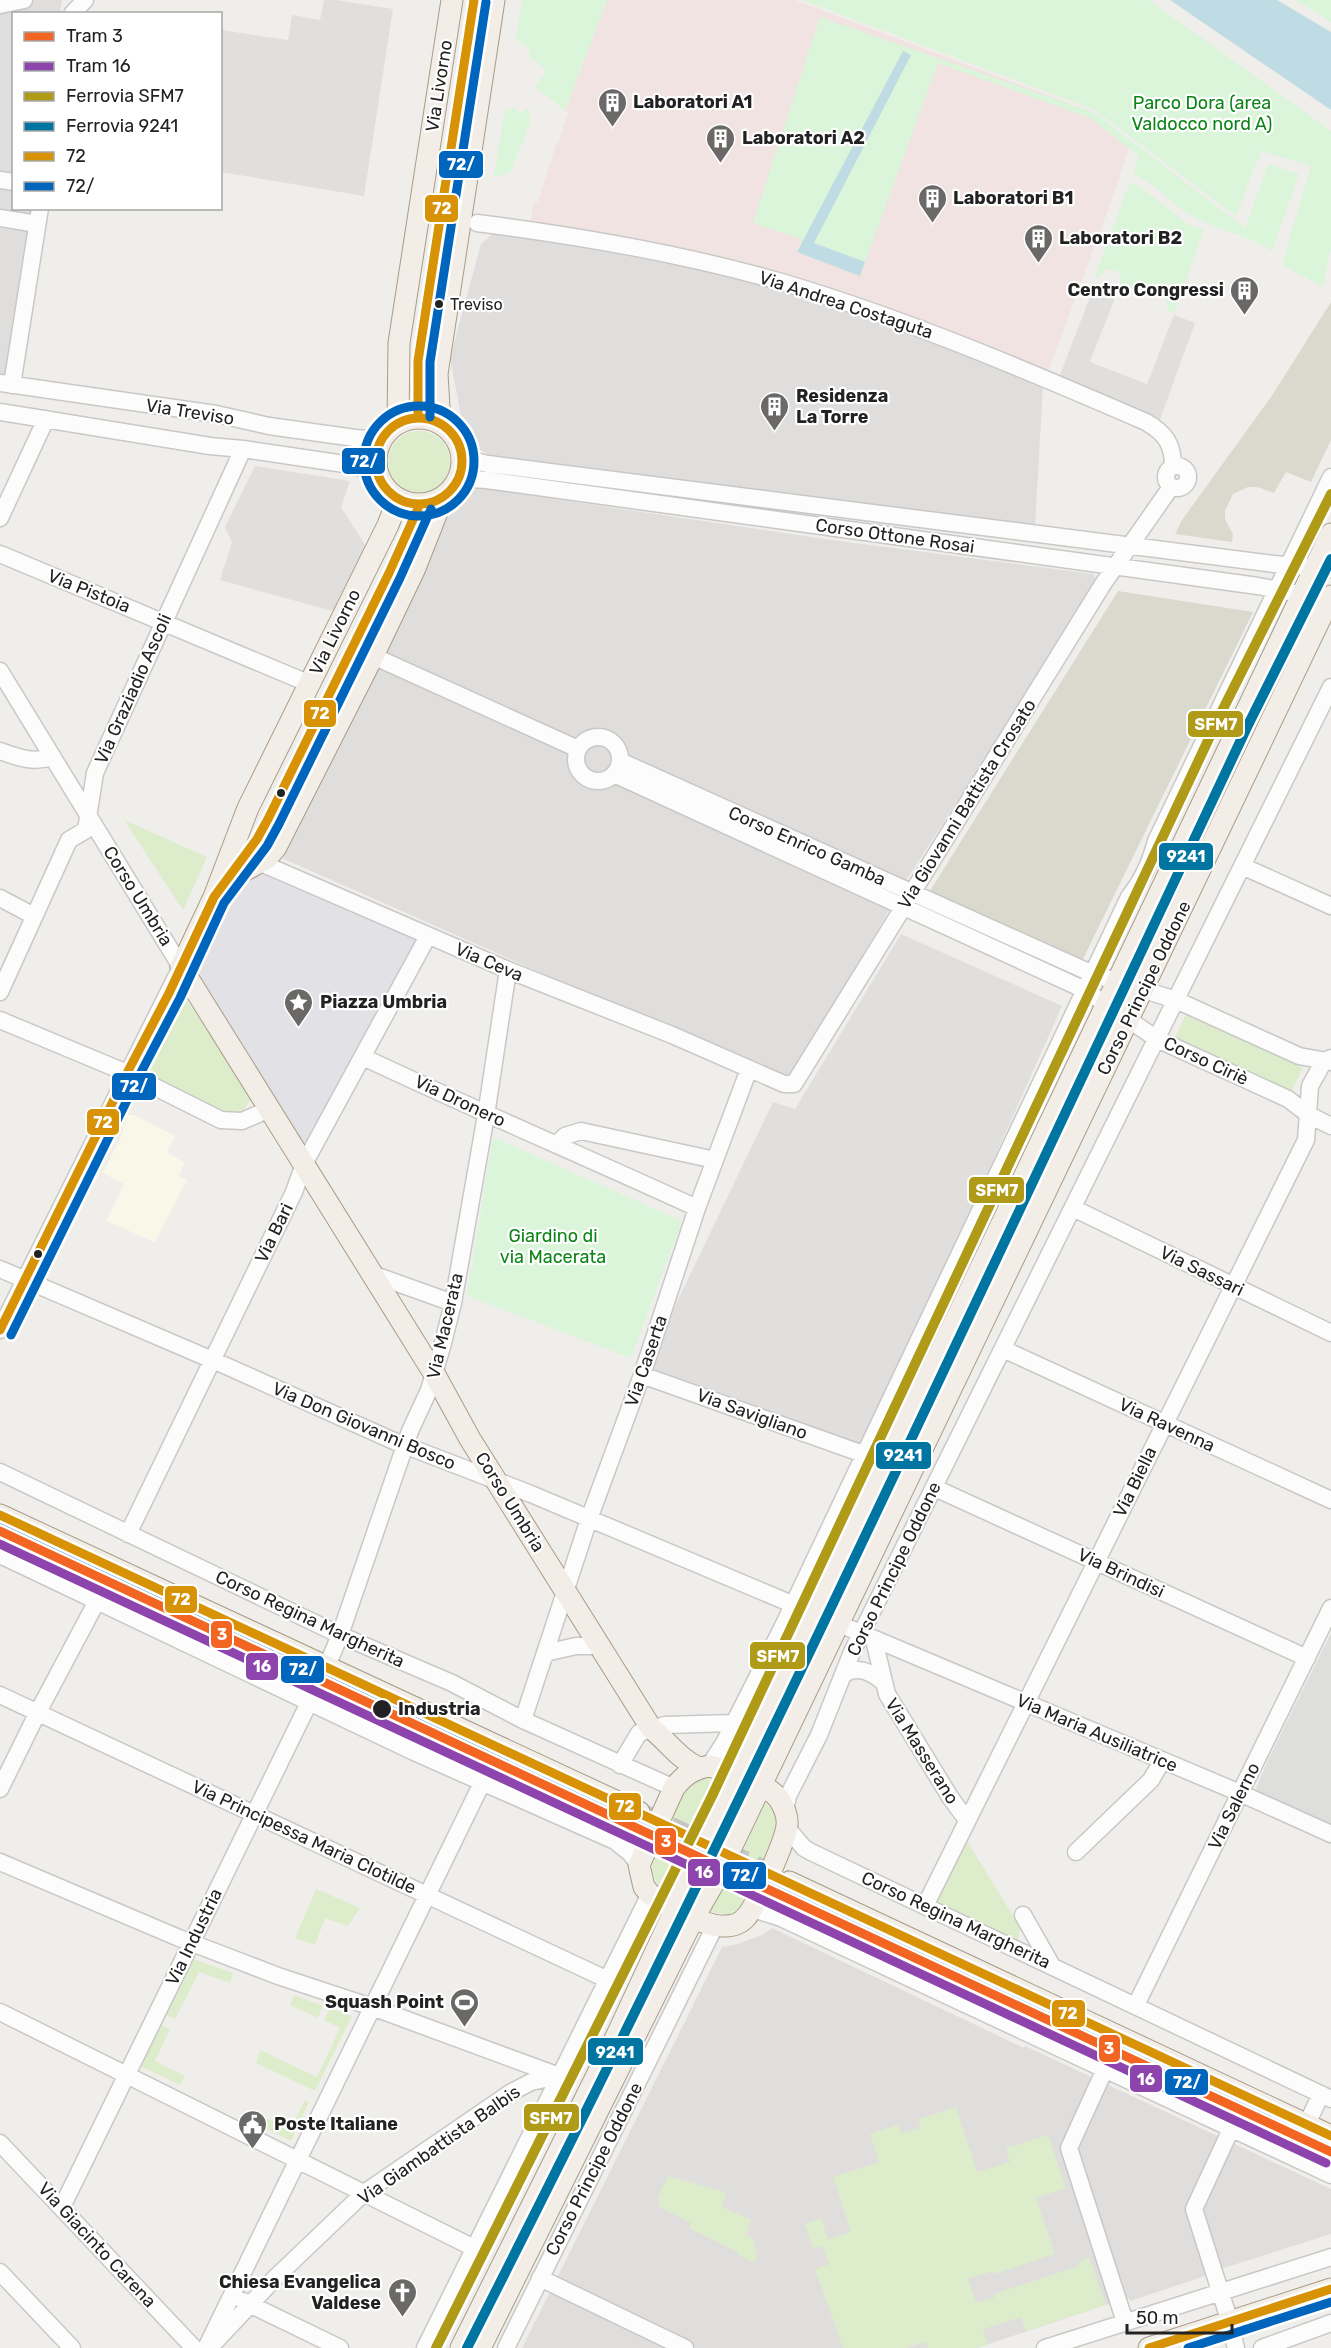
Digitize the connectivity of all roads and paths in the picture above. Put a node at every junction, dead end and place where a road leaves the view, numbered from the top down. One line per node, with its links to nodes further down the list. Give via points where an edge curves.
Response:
1 (24, 0): 5 (street)
2 (85, 0): 6 (street)
3 (452, 0): 13 (main road, Via Livorno, via 399,343)
4 (494, 0): 14 (main road, via 437,374)
5 (0, 5)
6 (73, 12)
7 (38, 216): 8 (street); 10 (street)
8 (0, 218)
9 (477, 223): 20 (street, Via Andrea Costaguta, via 720,266 786,284 963,345 1162,432 1173,454 1173,466 1166,474)
10 (6, 384): 15 (street, Via Treviso)
11 (0, 412): 12 (street, Via Treviso)
12 (46, 419): 16 (street, Via Treviso); 23 (street)
13 (398, 422): 14 (main road, via 418,417); 15 (main road)
14 (440, 423): 17 (main road, via 455,437)
15 (381, 440): 18 (main road, via 375,455)
16 (243, 449): 18 (street, Via Treviso); 33 (street, Via Graziadio Ascoli)
17 (461, 468): 21 (main road, via 454,487); 25 (street, Corso Ottone Rosai, via 488,464); 28 (street, Corso Ottone Rosai, via 486,480)
18 (376, 472): 22 (main road, via 382,485)
19 (1331, 477): 27 (street)
20 (1171, 487): 25 (street, Via Giovanni Battista Crosato)
21 (443, 497): 22 (main road, via 428,504); 34 (main road, Via Livorno)
22 (398, 499): 36 (main road, Via Livorno)
23 (0, 518)
24 (1331, 534): 29 (main road, Corso Principe Oddone)
25 (1131, 546): 27 (street, Corso Ottone Rosai); 28 (street, Via Giovanni Battista Crosato)
26 (0, 554): 33 (street, Via Pistoia)
27 (1288, 565): 29 (street, Corso Ottone Rosai); 30 (street)
28 (1115, 567): 30 (street, Corso Ottone Rosai); 49 (street, Via Giovanni Battista Crosato)
29 (1323, 568): 31 (main road, Corso Principe Oddone)
30 (1277, 589): 31 (street, Corso Ottone Rosai); 55 (street, via 1155,841 1151,862 1129,897)
31 (1302, 594): 32 (street, Corso Ottone Rosai); 56 (main road, Corso Principe Oddone)
32 (1330, 598): 58 (main road, Corso Principe Oddone)
33 (164, 622): 36 (street, Via Pistoia); 43 (street, Via Graziadio Ascoli, via 95,773)
34 (373, 656): 39 (street); 45 (main road, Via Livorno, via 286,829 273,851)
35 (0, 671): 41 (street, Corso Umbria)
36 (310, 684): 44 (main road, Via Livorno)
37 (1331, 687): 38 (street, Corso Principe Oddone)
38 (1327, 705): 46 (street, Corso Principe Oddone)
39 (578, 749): 42 (street, via 587,740 604,737 618,750); 42 (street, via 576,762 587,778 599,781)
40 (0, 751): 41 (street, via 26,760)
41 (53, 757): 43 (street, Corso Umbria)
42 (617, 767): 49 (street, Corso Enrico Gamba)
43 (88, 815): 51 (street, Via Graziadio Ascoli, via 86,830 69,840); 53 (street, Corso Umbria)
44 (231, 850): 45 (street, Via Ceva); 47 (main road, Via Livorno)
45 (260, 862): 47 (main road, Via Livorno, via 240,873); 52 (street, Via Ceva)
46 (1242, 866): 50 (street); 60 (street, Corso Principe Oddone)
47 (213, 897): 53 (main road, Via Livorno)
48 (0, 898): 51 (street)
49 (909, 900): 55 (street, Corso Enrico Gamba); 57 (street, Corso Enrico Gamba); 67 (street, Via Giovanni Battista Crosato, via 794,1084 784,1084)
50 (1331, 906)
51 (34, 916): 59 (street, Via Graziadio Ascoli)
52 (428, 936): 54 (street, Via Ceva); 65 (street, Via Bari)
53 (181, 967): 68 (street, Via Livorno); 69 (main road, Corso Umbria)
54 (508, 970): 67 (street, Via Ceva); 70 (street, Via Macerata)
55 (1093, 974): 56 (street); 57 (street)
56 (1116, 981): 58 (street); 61 (main road, Corso Principe Oddone)
57 (1085, 990): 61 (street, Corso Ciriè); 91 (street)
58 (1143, 990): 60 (street); 62 (main road, Corso Principe Oddone)
59 (0, 992)
60 (1176, 1000): 64 (street, Corso Principe Oddone); 66 (street, via 1299,1056)
61 (1106, 1004): 62 (street, Corso Ciriè); 105 (main road, Corso Principe Oddone)
62 (1128, 1019): 64 (street, Corso Ciriè); 106 (main road, Corso Principe Oddone)
63 (0, 1020): 68 (street)
64 (1157, 1039): 71 (street, Corso Ciriè, via 1288,1100); 77 (street, Corso Principe Oddone)
65 (363, 1057): 70 (street, Via Dronero); 75 (street, Via Bari)
66 (1328, 1061): 71 (street, Via Biella, via 1310,1086)
67 (749, 1069): 74 (street, Via Caserta)
68 (127, 1073): 69 (street, via 221,1120 242,1121); 80 (street, Via Livorno)
69 (270, 1109): 75 (main road, Corso Umbria)
70 (486, 1115): 73 (street, Via Dronero); 82 (street, Via Macerata)
71 (1309, 1115): 72 (street, Corso Ciriè); 81 (street, Via Biella, via 1306,1140)
72 (1331, 1126)
73 (557, 1144): 74 (street, via 565,1136 581,1131); 76 (street, Via Dronero)
74 (715, 1160): 76 (street, Via Caserta)
75 (304, 1164): 79 (main road, Corso Umbria); 86 (street, Via Bari)
76 (697, 1208): 88 (street, Via Caserta)
77 (1073, 1208): 81 (street, Via Sassari); 85 (street, Corso Principe Oddone)
78 (0, 1269): 80 (street, Via Don Giovanni Bosco)
79 (372, 1274): 82 (street); 87 (main road, Corso Umbria)
80 (24, 1280): 83 (street, Via Livorno); 86 (street, Via Don Giovanni Bosco)
81 (1232, 1286): 84 (street, Via Sassari); 89 (street, Via Biella)
82 (453, 1303): 87 (street, Via Macerata)
83 (0, 1330)
84 (1331, 1333)
85 (1003, 1349): 89 (street, Via Ravenna); 94 (street, Corso Principe Oddone)
86 (212, 1359): 90 (street, Via Don Giovanni Bosco); 98 (street, Via Bari)
87 (435, 1375): 90 (street, Via Macerata); 93 (main road, Corso Umbria)
88 (642, 1375): 91 (street, Via Savigliano); 97 (street, Via Caserta)
89 (1163, 1423): 95 (street, Via Ravenna); 100 (street, Via Biella)
90 (405, 1446): 93 (street, Via Don Giovanni Bosco); 107 (street, Via Macerata)
91 (863, 1454): 103 (street)
92 (0, 1472): 98 (street, Corso Regina Margherita)
93 (497, 1481): 97 (street, Via Don Giovanni Bosco); 101 (main road, Corso Umbria)
94 (935, 1488): 100 (street, Via Brindisi); 108 (street, Corso Principe Oddone)
95 (1331, 1500)
96 (0, 1515): 112 (main road, Corso Regina Margherita)
97 (589, 1519): 101 (street, Via Caserta); 103 (street, Via Don Giovanni Bosco)
98 (128, 1534): 107 (street, Corso Regina Margherita)
99 (0, 1555): 102 (street)
100 (1096, 1561): 111 (street, Via Brindisi); 117 (street, Via Biella)
101 (566, 1592): 109 (main road, Corso Umbria); 110 (street, Via Caserta)
102 (97, 1601): 116 (street); 118 (street)
103 (793, 1605): 105 (street, Via Don Giovanni Bosco); 120 (street)
104 (1331, 1608): 111 (street, Via Salerno)
105 (815, 1615): 106 (street, Via Don Giovanni Bosco); 125 (main road, Corso Principe Oddone)
106 (837, 1624): 108 (street, Via Don Giovanni Bosco); 127 (main road, Corso Principe Oddone)
107 (340, 1635): 112 (street, Via Macerata); 119 (street, Corso Regina Margherita, via 452,1683)
108 (867, 1637): 113 (street, Corso Principe Oddone); 114 (street, Via Masserano, via 878,1653); 117 (street, Via Maria Ausiliatrice)
109 (601, 1646): 110 (street, via 576,1646); 121 (main road, Corso Umbria)
110 (545, 1653): 119 (street, Via Caserta)
111 (1307, 1658): 130 (street, Via Salerno)
112 (327, 1666): 116 (street, Via Industria); 131 (main road, Corso Regina Margherita)
113 (843, 1675): 114 (street, Via Masserano, via 858,1670); 133 (street, Corso Principe Oddone, via 788,1796)
114 (882, 1681): 134 (street, Via Masserano)
115 (0, 1695): 118 (street, Via Principessa Maria Clotilde)
116 (310, 1701): 126 (street, via 414,1752); 132 (street, Via Industria)
117 (1026, 1703): 122 (street, Via Maria Ausiliatrice); 134 (street, Via Biella)
118 (38, 1712): 129 (street); 132 (street, Via Principessa Maria Clotilde)
119 (523, 1720): 123 (street, Corso Regina Margherita)
120 (733, 1723): 121 (street); 124 (street)
121 (651, 1728): 123 (street, via 639,1732); 124 (main road, Corso Umbria, via 677,1755); 128 (main road, Corso Umbria, via 654,1746)
122 (1162, 1761): 130 (street, Via Maria Ausiliatrice); 136 (street, via 1151,1780)
123 (620, 1765): 128 (street, Corso Regina Margherita)
124 (704, 1767): 125 (main road, Corso Regina Margherita); 128 (main road, via 682,1778)
125 (738, 1775): 127 (main road, Corso Regina Margherita); 144 (main road, Corso Principe Oddone)
126 (483, 1780): 138 (street, via 615,1840); 141 (street)
127 (759, 1786): 133 (main road, Corso Regina Margherita, via 777,1797); 144 (main road, Corso Principe Oddone, via 717,1877)
128 (675, 1787): 138 (main road)
129 (0, 1790)
130 (1240, 1793): 135 (street, Via Maria Ausiliatrice); 150 (street, Via Salerno)
131 (639, 1812)
132 (253, 1813): 141 (street, Via Principessa Maria Clotilde); 147 (street, Via Industria)
133 (786, 1819): 142 (street, Corso Regina Margherita, via 804,1848); 143 (main road, Corso Principe Oddone)
134 (966, 1820): 142 (street, Via Biella)
135 (1331, 1834)
136 (1076, 1852)
137 (0, 1862): 147 (street)
138 (639, 1865): 140 (main road, via 644,1887)
139 (789, 1882): 156 (main road, Corso Regina Margherita)
140 (650, 1894): 144 (main road); 149 (street)
141 (427, 1895): 149 (street, Via Principessa Maria Clotilde); 151 (street)
142 (925, 1905): 148 (street, Corso Regina Margherita)
143 (753, 1909): 146 (main road, via 736,1924); 153 (street, via 782,1918)
144 (684, 1912): 146 (main road); 182 (main road, Corso Principe Oddone, via 613,2044); 183 (main road, Corso Principe Oddone)
145 (1023, 1915): 148 (street)
146 (715, 1926): 169 (street, Corso Principe Oddone)
147 (192, 1943): 151 (street); 154 (street, Via Industria)
148 (1052, 1966): 150 (street, Corso Regina Margherita)
149 (608, 1980): 155 (street)
150 (1136, 2005): 157 (street, Corso Regina Margherita)
151 (372, 2007): 155 (street); 162 (street)
152 (0, 2012): 154 (street)
153 (1105, 2069): 159 (street); 174 (street, via 1069,2148)
154 (126, 2074): 162 (street); 165 (street, Via Industria)
155 (559, 2076): 164 (street, Via Giambattista Balbis, via 531,2082 510,2093); 166 (street)
156 (1227, 2087): 158 (main road, Corso Regina Margherita); 159 (street)
157 (1326, 2096): 158 (street, Corso Regina Margherita)
158 (1307, 2124): 160 (main road, Corso Regina Margherita)
159 (1231, 2129): 163 (street); 171 (street, via 1194,2209)
160 (1331, 2136)
161 (0, 2143): 165 (street, Via Giacinto Carena)
162 (297, 2160): 164 (street); 172 (street)
163 (1331, 2175)
164 (364, 2193): 166 (street); 173 (street, Via Giambattista Balbis)
165 (62, 2207): 178 (street, Via Giacinto Carena)
166 (474, 2248): 181 (street)
167 (1331, 2257): 171 (street)
168 (0, 2272): 177 (street)
169 (540, 2278): 184 (street, Corso Principe Oddone); 185 (street)
170 (1331, 2289): 175 (main road)
171 (1220, 2292): 174 (street); 175 (street)
172 (231, 2295): 173 (street); 179 (street)
173 (250, 2304): 179 (street, Via Giambattista Balbis); 180 (street)
174 (1125, 2322): 186 (street)
175 (1230, 2322): 187 (main road); 188 (street)
176 (1331, 2323): 189 (street)
177 (72, 2348)
178 (194, 2348)
179 (208, 2348)
180 (340, 2348)
181 (425, 2348)
182 (461, 2348)
183 (480, 2348)
184 (506, 2348)
185 (685, 2348)
186 (1045, 2348)
187 (1149, 2348)
188 (1236, 2348)
189 (1262, 2348)

